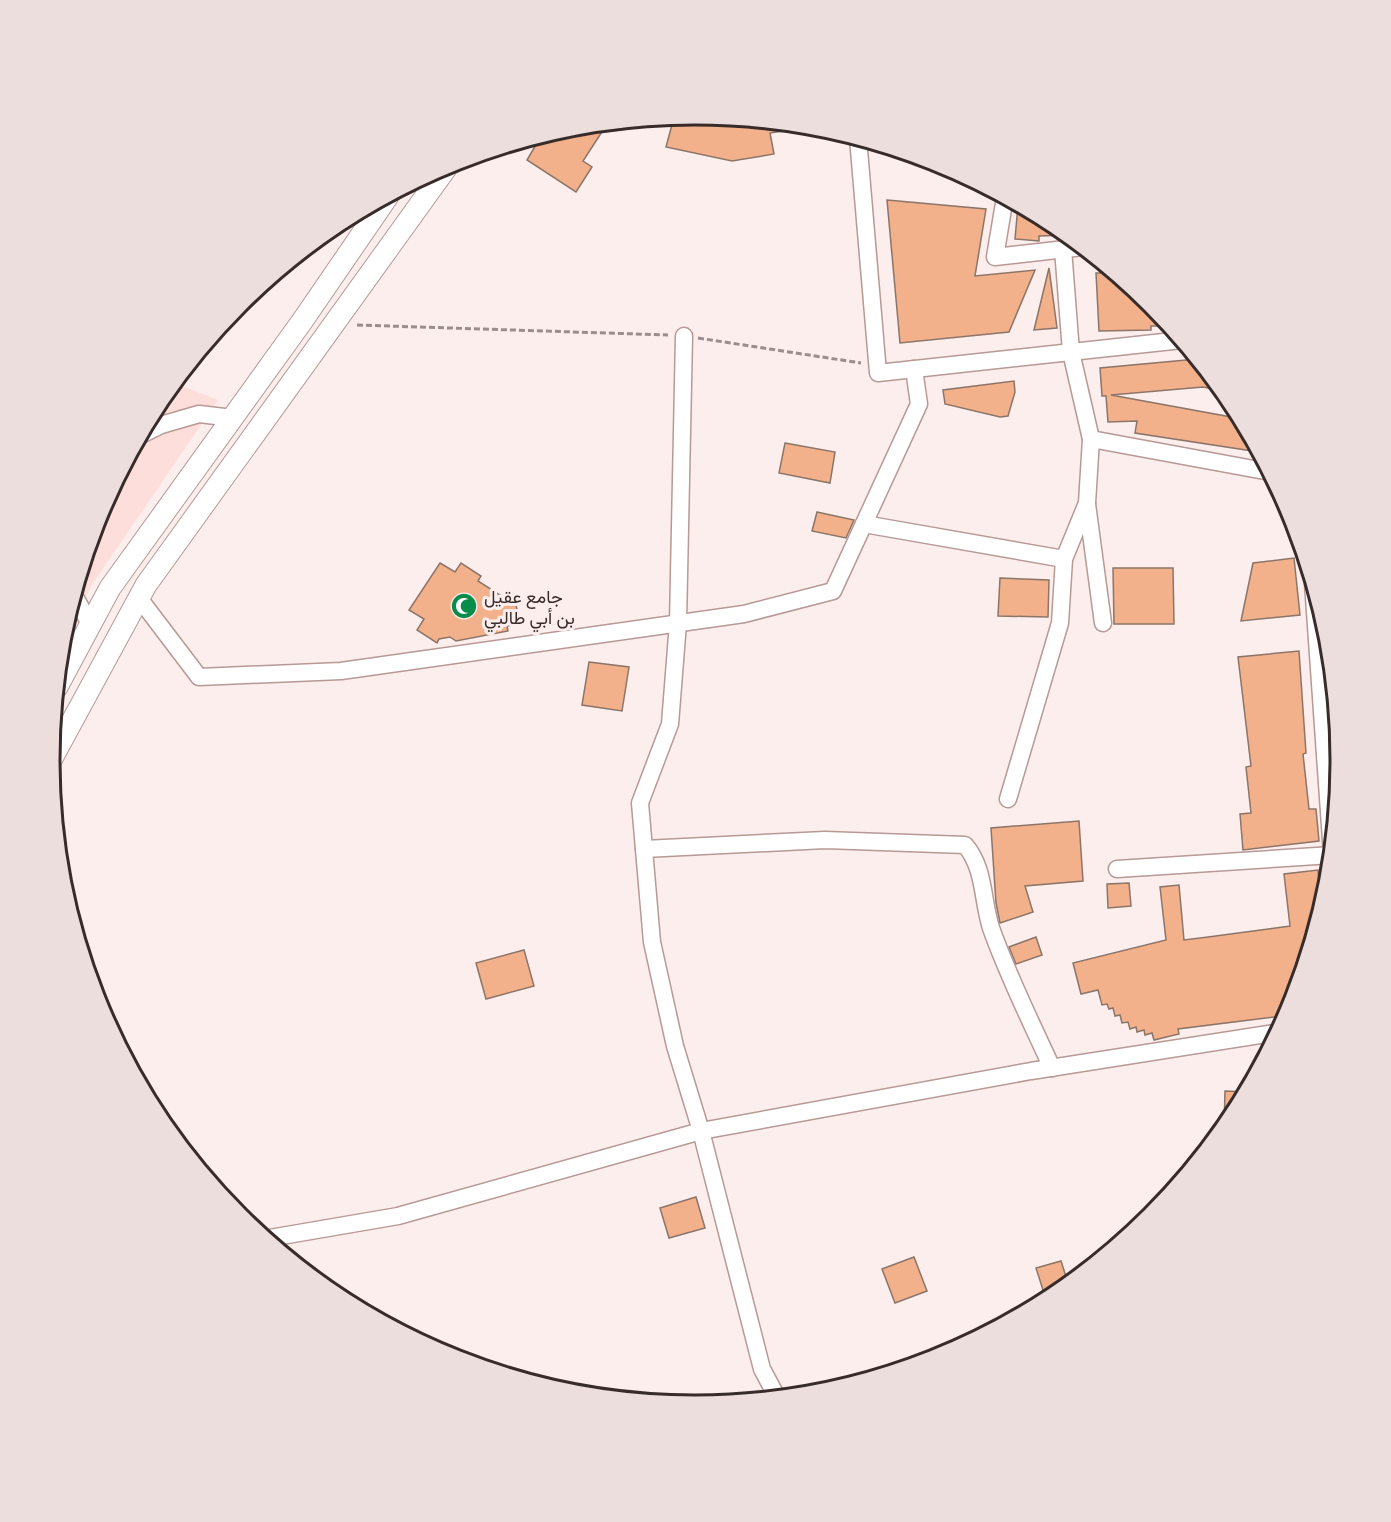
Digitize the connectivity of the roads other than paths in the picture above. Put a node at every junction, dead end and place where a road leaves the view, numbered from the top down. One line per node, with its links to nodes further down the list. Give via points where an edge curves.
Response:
1 (859, 147): 10 (street, via 878,373)
2 (436, 181): 18 (main road)
3 (1004, 206): 6 (street, via 995,256)
4 (377, 212): 11 (main road)
5 (1070, 248): 6 (street)
6 (1063, 249): 9 (street)
7 (684, 336): 20 (street)
8 (1172, 341): 9 (street)
9 (1071, 352): 10 (street); 13 (street)
10 (914, 369): 16 (street, via 919,404)
11 (232, 418): 12 (street, via 199,414); 23 (main road, via 110,588)
12 (154, 428)
13 (1091, 439): 14 (street); 15 (street)
14 (1260, 470)
15 (1087, 503): 17 (street); 21 (street)
16 (864, 524): 17 (street); 20 (street, via 834,591 744,614)
17 (1064, 559): 26 (street, via 1060,622)
18 (139, 598): 20 (street, via 199,677 341,671); 25 (main road)
19 (80, 606): 23 (street)
20 (678, 623): 28 (street, via 670,724 640,803)
21 (1103, 623)
22 (1316, 625): 27 (street)
23 (91, 626): 24 (main road)
24 (66, 670)
25 (60, 743)
26 (1008, 800)
27 (1329, 813)
28 (644, 849): 32 (street, via 825,840 965,845 974,855 990,925); 33 (street, via 652,942 675,1046)
29 (1324, 856): 30 (street)
30 (1117, 869)
31 (1269, 1034): 32 (street)
32 (1052, 1068): 33 (street)
33 (701, 1131): 34 (street, via 398,1216); 35 (street, via 762,1369)
34 (274, 1237)
35 (774, 1391)

